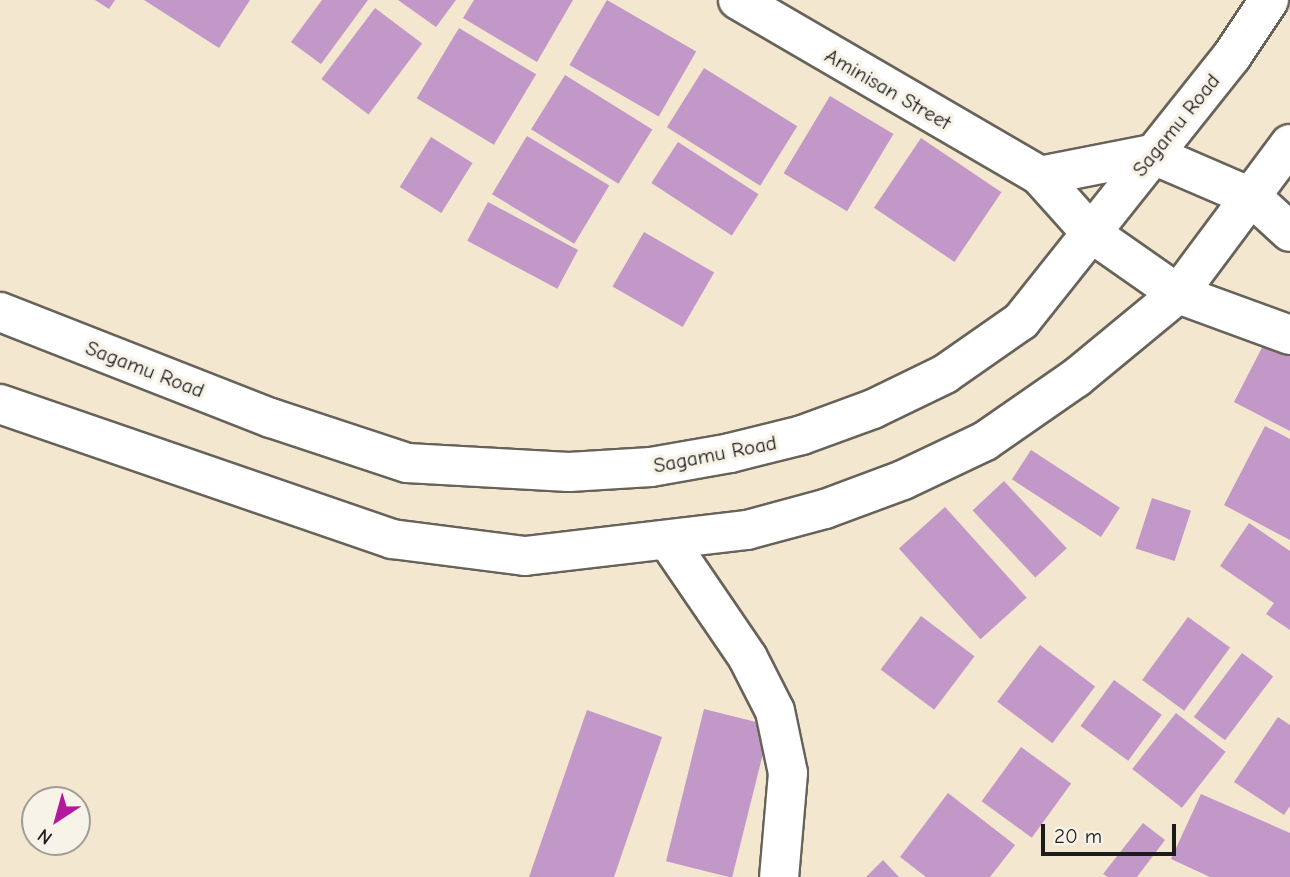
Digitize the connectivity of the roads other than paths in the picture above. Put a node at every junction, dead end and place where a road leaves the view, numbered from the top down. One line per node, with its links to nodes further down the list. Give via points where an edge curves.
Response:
1 (738, 0): 5 (main road, Aminisan Street)
2 (1269, 0): 4 (main road, Sagamu Road, via 1232,56)
3 (1290, 144): 6 (main road)
4 (1151, 154): 5 (main road); 6 (main road); 8 (main road, Sagamu Road)
5 (1040, 176): 8 (main road, Aminisan Street)
6 (1253, 198): 7 (main road); 9 (main road)
7 (1290, 232)
8 (1091, 233): 9 (main road, Aminisan Street); 10 (main road, Sagamu Road, via 1021,321 945,374 873,409 802,435 652,467 496,471 407,463 271,418)
9 (1178, 294): 11 (main road, Aminisan Street); 13 (main road, via 1076,378 985,441 903,480 825,509 747,530)
10 (0, 313)
11 (1290, 335)
12 (0, 404): 13 (main road, via 392,539 525,556)
13 (669, 542): 14 (main road, via 748,658 775,711 788,774)
14 (779, 877)

